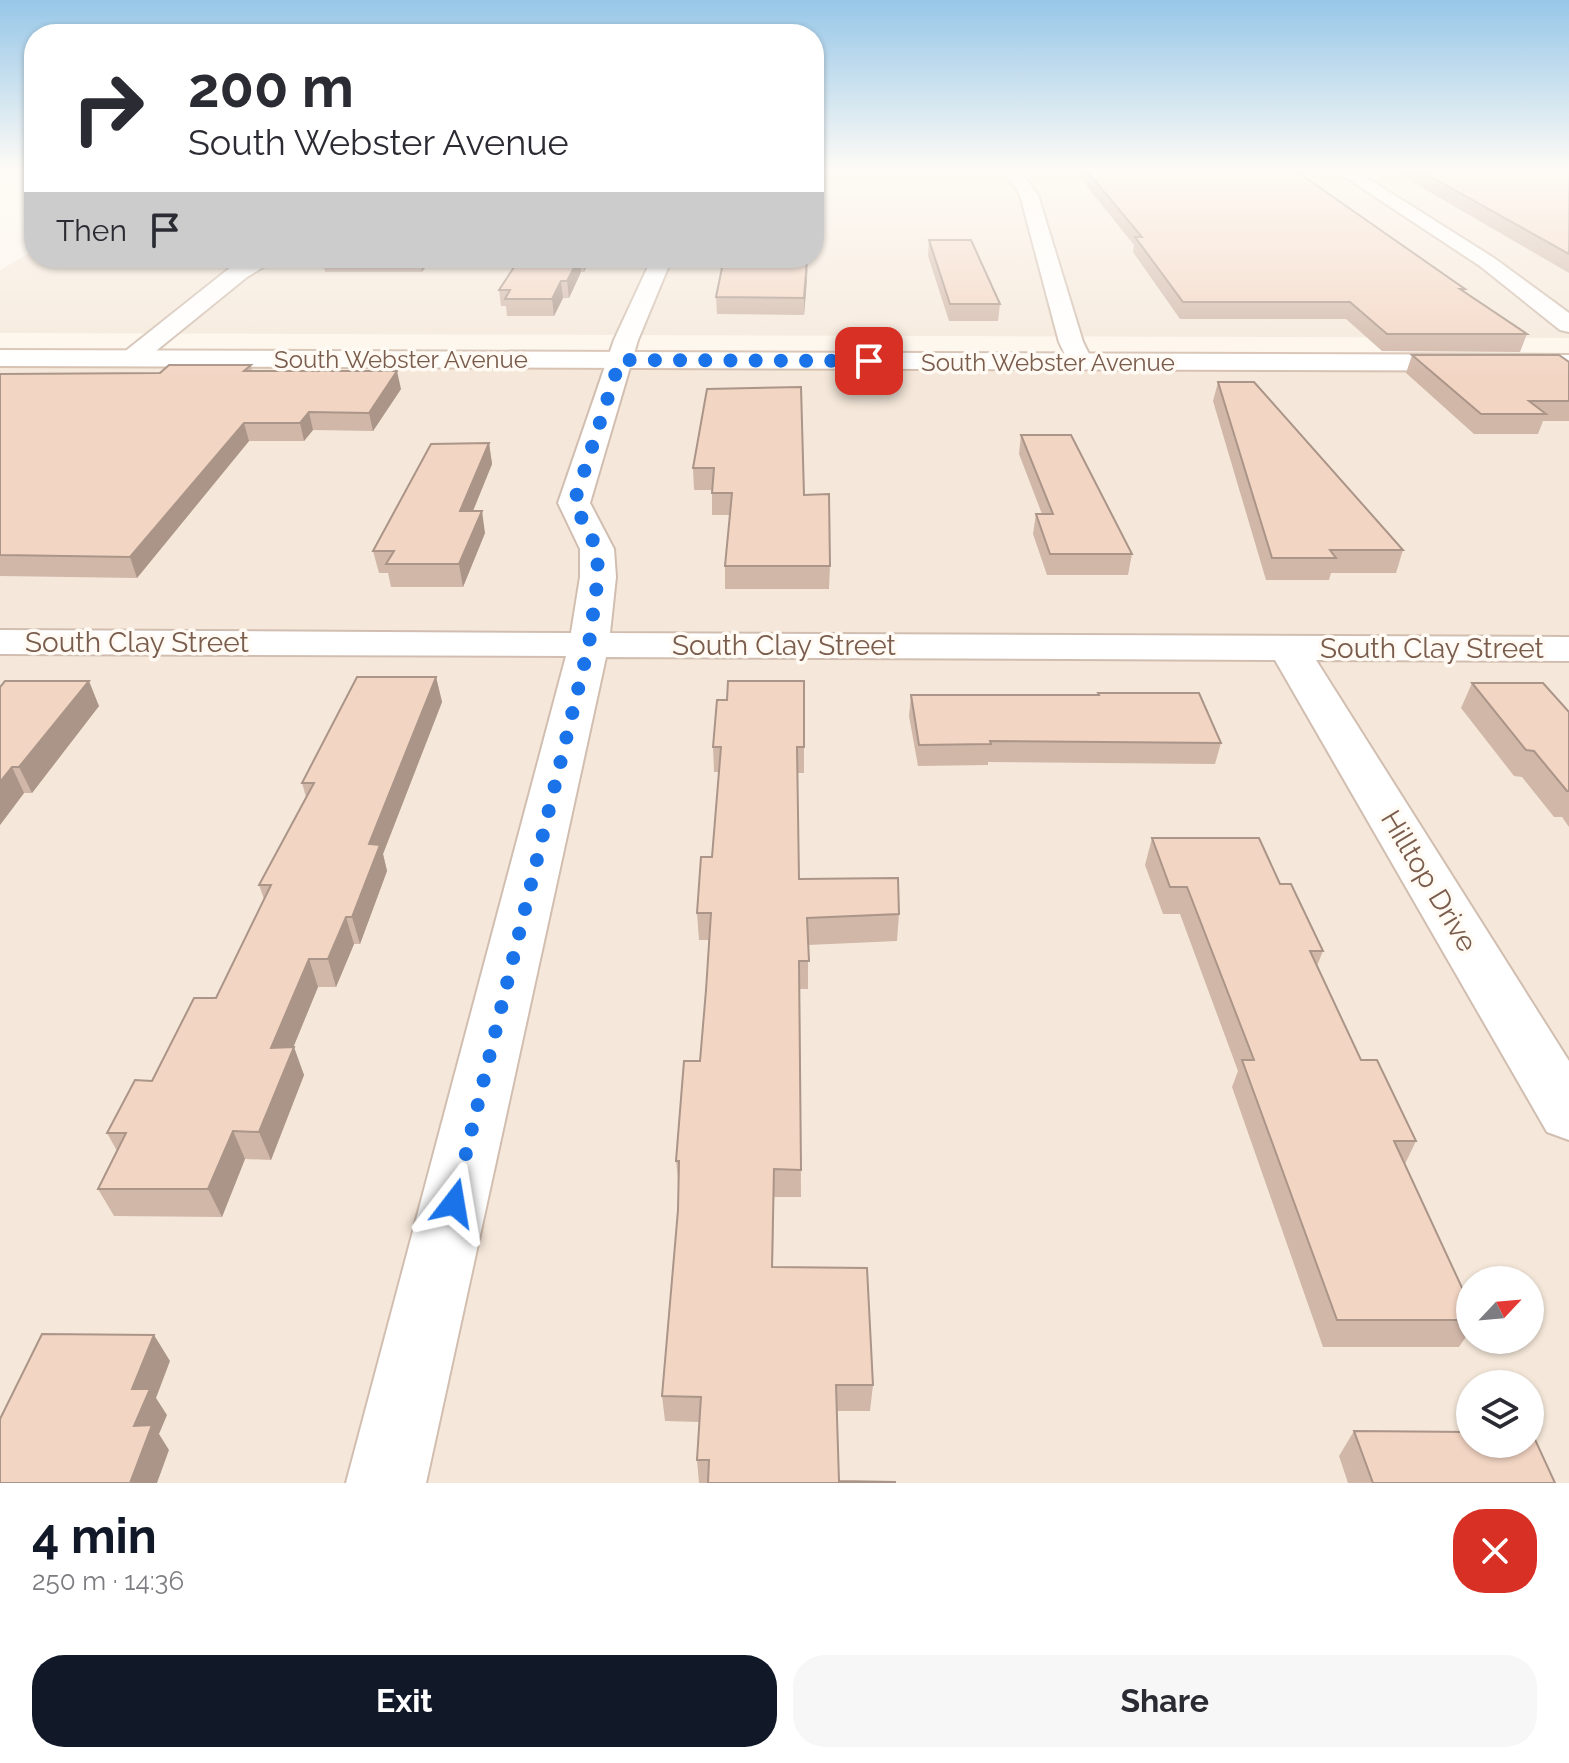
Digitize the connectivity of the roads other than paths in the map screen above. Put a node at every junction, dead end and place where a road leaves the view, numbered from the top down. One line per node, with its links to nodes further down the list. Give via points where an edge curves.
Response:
1 (1042, 238): 10 (street)
2 (1450, 238): 5 (street)
3 (237, 268): 7 (street)
4 (658, 268): 9 (street)
5 (1569, 325)
6 (0, 339): 7 (street, South Webster Avenue)
7 (155, 340): 9 (street, South Webster Avenue); 12 (street)
8 (1569, 344): 10 (street, South Webster Avenue)
9 (623, 350): 10 (street, South Webster Avenue); 12 (street, South Webster Avenue); 15 (street, via 574,503 597,549)
10 (1076, 352): 13 (street, South Webster Avenue)
11 (0, 358): 12 (street, South Webster Avenue)
12 (132, 358)
13 (1569, 363)
14 (0, 642): 15 (street, South Clay Street)
15 (589, 644): 16 (street, South Clay Street); 19 (street)
16 (1288, 647): 17 (street, South Clay Street); 18 (street, Hilltop Drive)
17 (1569, 649)
18 (1569, 1114)
19 (386, 1483)

